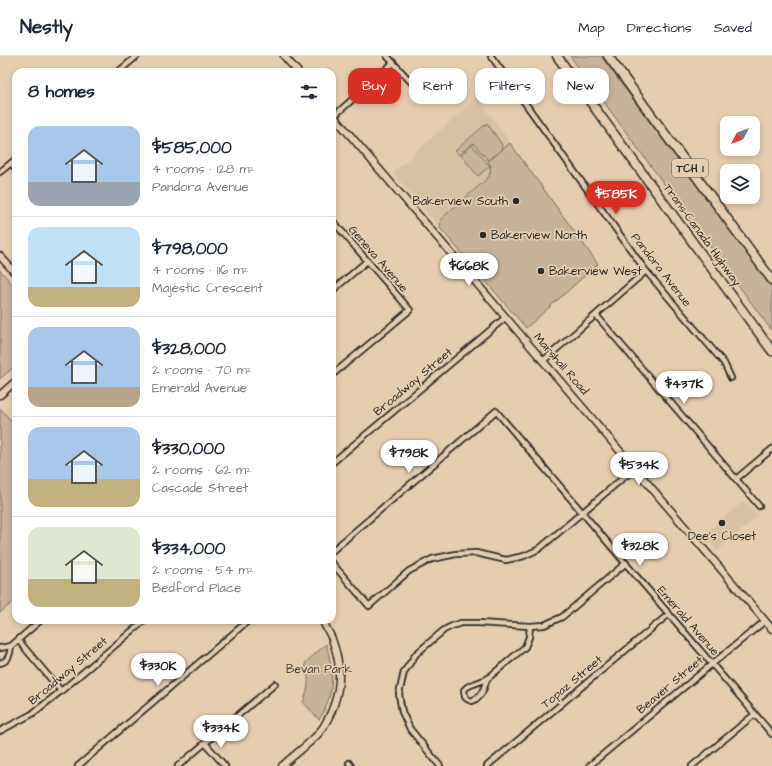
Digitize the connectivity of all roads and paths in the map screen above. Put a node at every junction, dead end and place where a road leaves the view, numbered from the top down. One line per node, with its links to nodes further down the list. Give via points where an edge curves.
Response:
1 (137, 56): 8 (street)
2 (284, 56): 9 (main road)
3 (387, 56): 7 (street)
4 (491, 56): 19 (street, Pandora Avenue)
5 (557, 56): 24 (highway, Trans-Canada Highway)
6 (608, 56): 20 (highway, TCH 1)
7 (393, 63): 10 (street); 11 (street)
8 (123, 68)
9 (294, 68)
10 (409, 80)
11 (336, 113)
12 (336, 119): 23 (main road, Marshall Road)
13 (11, 163): 14 (street)
14 (0, 172)
15 (336, 225): 17 (street, Geneva Avenue)
16 (0, 256): 18 (main road)
17 (367, 261): 21 (street); 26 (street, Geneva Avenue, via 410,310)
18 (12, 270)
19 (646, 271): 22 (street); 27 (street, Pandora Avenue, via 724,363)
20 (772, 280)
21 (336, 288)
22 (596, 315): 25 (street); 33 (street)
23 (506, 317): 25 (main road, Marshall Road); 31 (street, Broadway Street)
24 (772, 352)
25 (543, 361): 32 (main road, Marshall Road)
26 (336, 372)
27 (731, 378)
28 (12, 384): 29 (main road)
29 (0, 395)
30 (772, 449): 33 (street)
31 (336, 460)
32 (635, 468): 35 (street); 40 (main road, Marshall Road)
33 (736, 479): 34 (street)
34 (759, 506)
35 (582, 513): 36 (street, Emerald Avenue, via 496,411); 37 (street, Emerald Avenue); 38 (street, via 539,549 524,556 506,560 476,553 432,559 409,571 369,606)
36 (336, 547)
37 (626, 563): 39 (street, Emerald Avenue); 45 (street, via 562,617 544,625)
38 (336, 568)
39 (669, 614): 51 (street, Emerald Avenue); 64 (street, Topaz Street)
40 (765, 621): 46 (main road, Marshall Road); 51 (street, Beaver Street)
41 (36, 624): 47 (street)
42 (140, 624): 54 (street, Broadway Street)
43 (244, 624): 59 (street)
44 (324, 624): 62 (main road, via 337,655 340,672 338,690 324,726)
45 (530, 626): 52 (street, via 525,647); 63 (street, via 478,623 452,626 416,654 404,672 399,694 402,712 410,729)
46 (772, 629)
47 (18, 640): 48 (street); 54 (street)
48 (11, 646): 49 (street); 50 (street, via 8,659)
49 (0, 648)
50 (0, 663)
51 (712, 664): 55 (street, Emerald Avenue); 65 (street, Beaver Street)
52 (488, 679): 52 (street, via 467,687 464,690 465,697 472,701 477,699)
53 (275, 684): 58 (street)
54 (62, 691): 56 (street, Broadway Street, via 32,714)
55 (755, 714): 57 (street, Emerald Avenue); 66 (street)
56 (0, 731)
57 (772, 734)
58 (205, 743): 60 (street); 61 (street)
59 (78, 766)
60 (178, 766)
61 (224, 766)
62 (282, 766)
63 (440, 766)
64 (487, 766)
65 (589, 766)
66 (692, 766)

